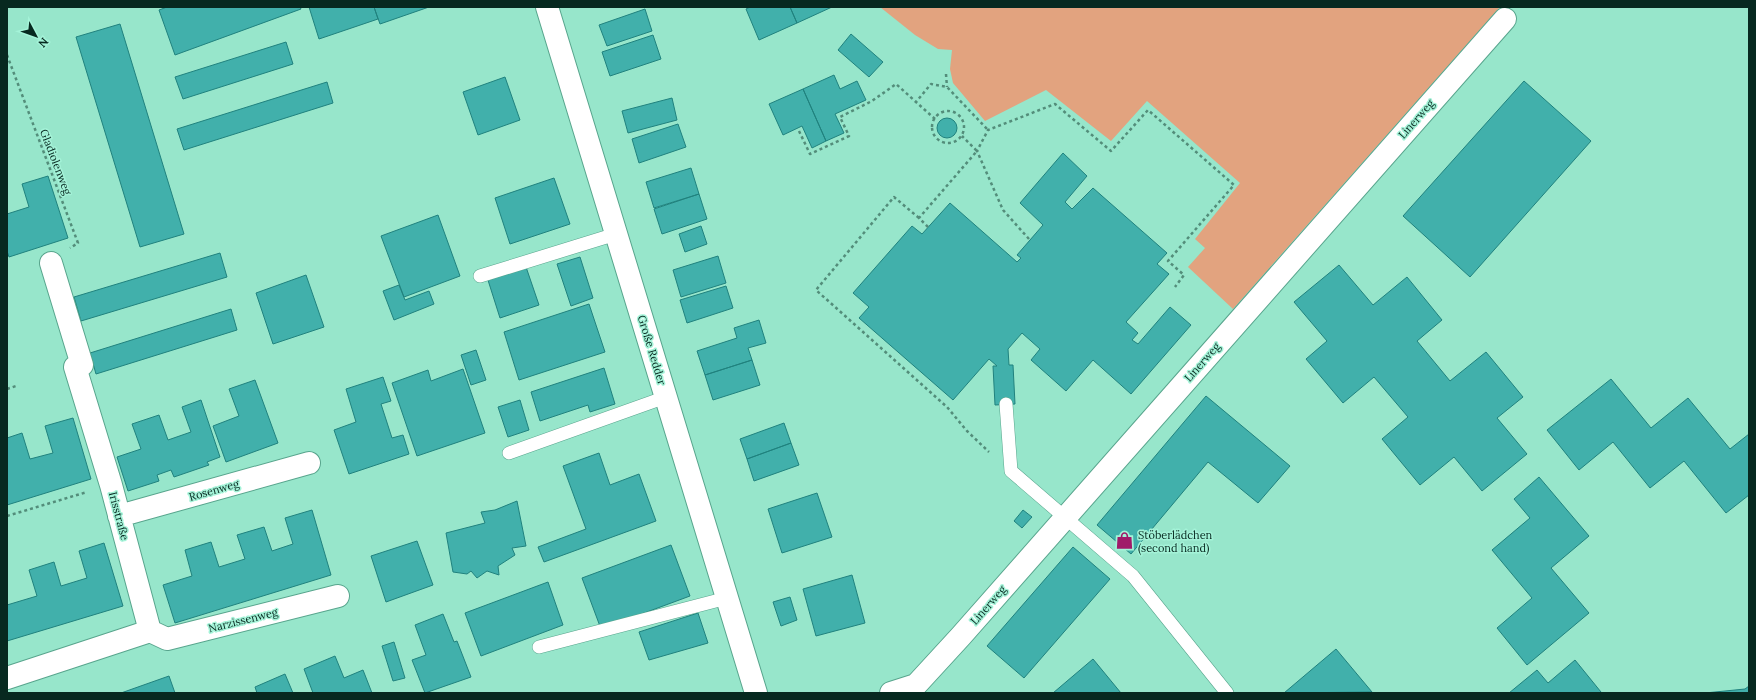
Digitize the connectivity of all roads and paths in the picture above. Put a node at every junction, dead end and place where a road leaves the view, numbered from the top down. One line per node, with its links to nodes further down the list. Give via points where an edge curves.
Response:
1 (548, 7): 14 (street, Große Redder)
2 (1505, 19): 29 (street, Linerweg)
3 (7, 55): 16 (path, Gladiolenweg, via 78,243)
4 (946, 74): 5 (path)
5 (947, 87): 6 (path, via 931,84); 8 (path)
6 (916, 102): 7 (path); 9 (path, via 896,84 872,101 840,117 848,136 810,154)
7 (935, 119): 10 (path, via 931,126 933,134 940,141 955,142); 10 (path, via 941,111 958,113 964,120)
8 (988, 130): 11 (path); 18 (path, via 1055,104 1111,151 1148,110 1234,185 1168,261 1184,275)
9 (799, 131)
10 (962, 136): 11 (path)
11 (977, 150): 12 (path); 15 (path, via 1003,210)
12 (919, 218): 13 (path); 25 (path, via 894,197 816,290 947,408 967,431)
13 (928, 227)
14 (616, 234): 17 (lane); 21 (street, Große Redder)
15 (1029, 239)
16 (51, 263): 26 (street, Irisstraße, via 82,365 75,367)
17 (480, 276)
18 (1175, 286)
19 (16, 386): 20 (path)
20 (7, 389)
21 (666, 397): 23 (lane); 31 (street, Große Redder)
22 (1006, 404): 25 (lane)
23 (509, 453)
24 (310, 463): 28 (street, Rosenweg)
25 (1011, 471): 29 (lane)
26 (111, 485): 27 (path); 28 (street, Irisstraße)
27 (7, 516)
28 (119, 516): 32 (street, Irisstraße)
29 (1065, 518): 36 (street, Linerweg, via 916,685); 37 (lane, via 1133,576)
30 (338, 596): 32 (street, Narzissenweg, via 167,639)
31 (727, 598): 33 (lane); 35 (street, Große Redder)
32 (150, 631): 34 (street)
33 (540, 647)
34 (7, 678)
35 (756, 693)
36 (891, 693)
37 (1227, 693)

